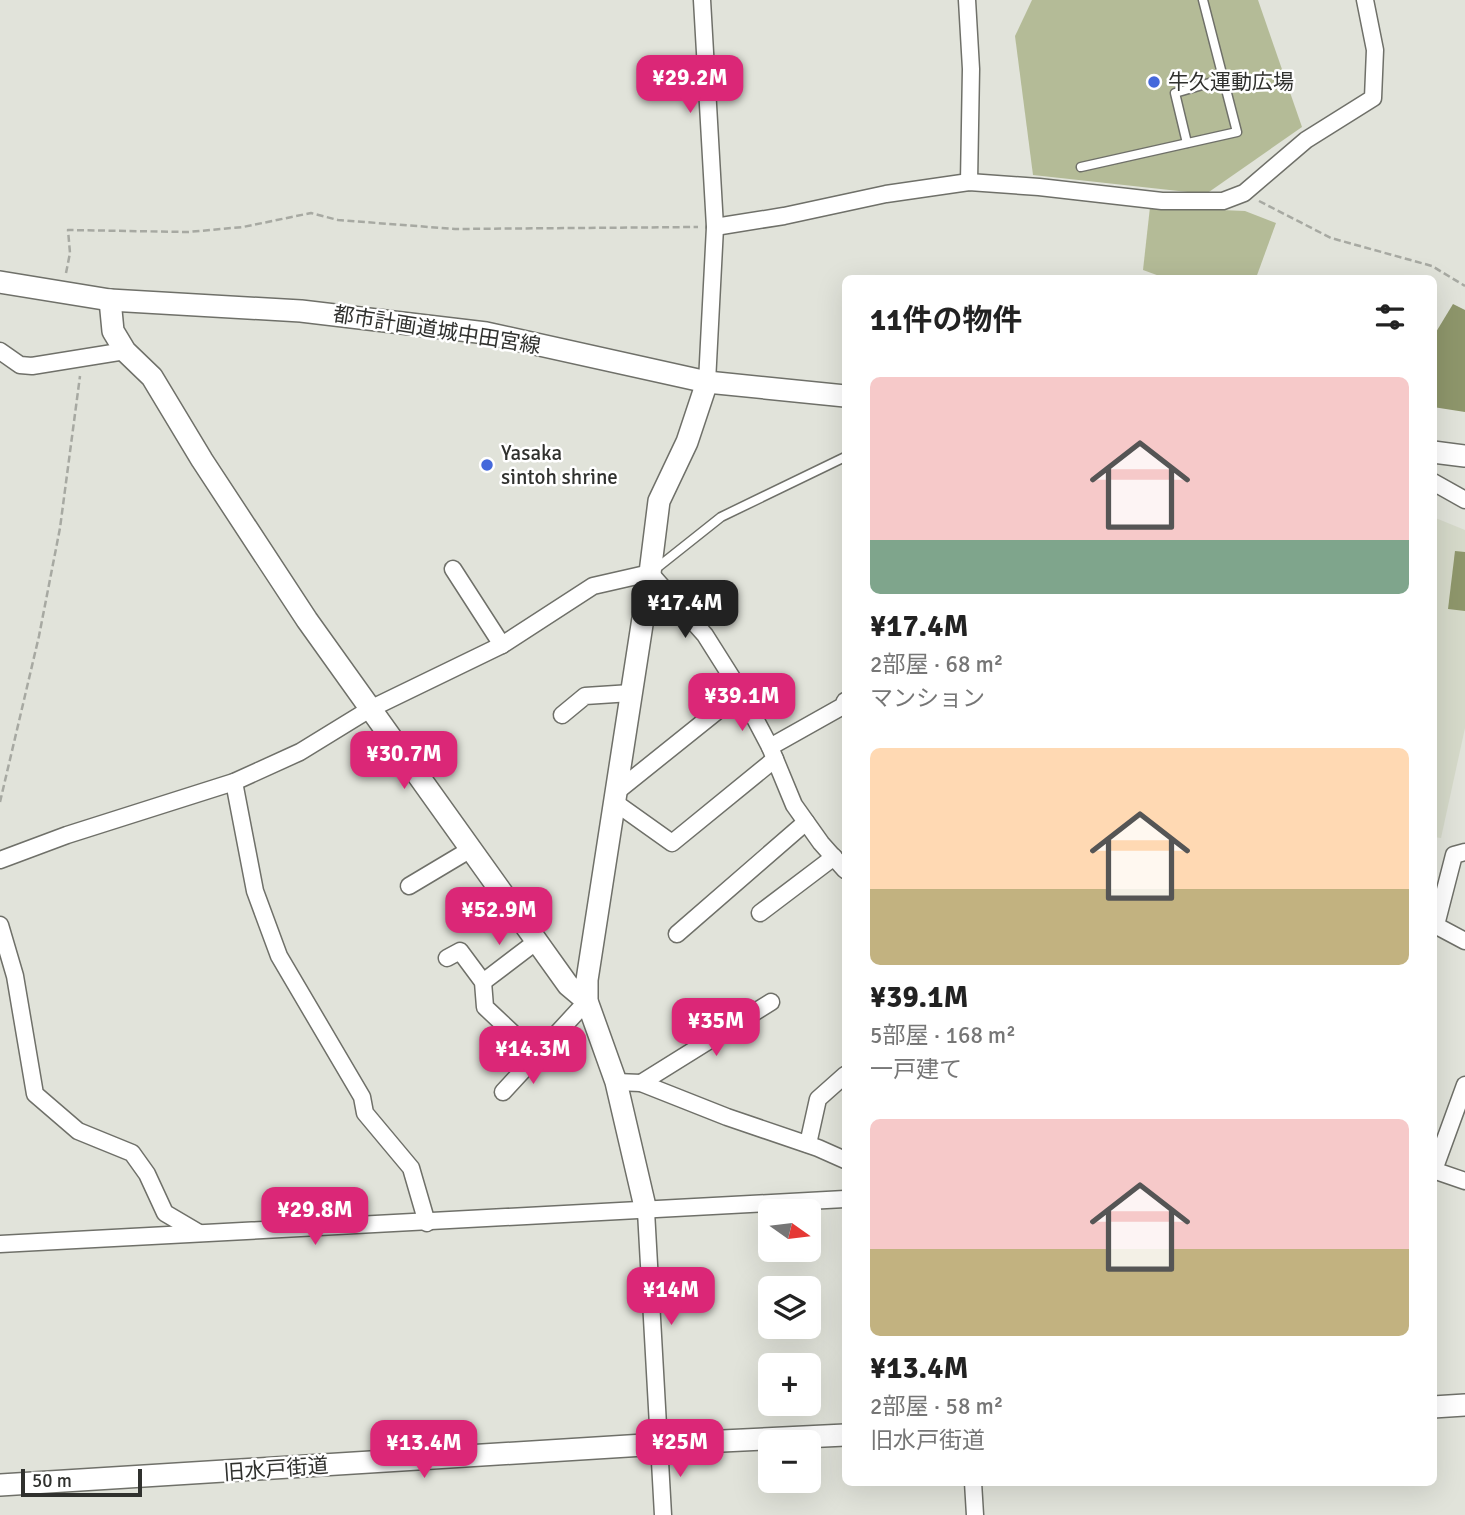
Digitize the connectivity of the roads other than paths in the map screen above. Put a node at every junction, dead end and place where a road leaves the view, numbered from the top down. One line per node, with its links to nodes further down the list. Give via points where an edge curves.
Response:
1 (702, 0): 9 (street)
2 (967, 0): 8 (street)
3 (1203, 0): 5 (lane)
4 (1366, 0): 8 (street, via 1376,50 1373,98 1306,140 1244,193 1223,201 1162,201)
5 (1223, 79): 6 (lane, via 1175,93); 6 (lane, via 1237,132)
6 (1187, 143): 7 (lane)
7 (1081, 167)
8 (969, 182): 9 (street)
9 (715, 227): 14 (street)
10 (0, 282): 11 (street, 都市計画道城中田宮線)
11 (110, 300): 13 (street, via 113,331); 14 (street, 都市計画道城中田宮線, via 301,311 486,333)
12 (0, 351): 13 (street, via 20,365 32,366)
13 (125, 351): 27 (street, via 152,377 209,472)
14 (707, 382): 15 (street, 都市計画道城中田宮線); 22 (street, via 687,442 659,501)
15 (842, 396)
16 (1437, 452): 17 (street)
17 (1465, 456)
18 (842, 458): 22 (lane, via 721,517)
19 (1437, 484): 20 (street)
20 (1465, 500)
21 (453, 569): 23 (street)
22 (650, 573): 23 (street, via 593,586); 24 (street, via 705,635); 25 (street)
23 (502, 645): 27 (street)
24 (741, 692): 29 (street); 31 (street)
25 (631, 693): 28 (street, via 585,696); 31 (street)
26 (842, 707): 29 (street)
27 (370, 709): 30 (street, via 300,752); 33 (street)
28 (562, 715)
29 (773, 753): 31 (street, via 672,844); 32 (street)
30 (234, 782): 36 (street); 63 (street, via 255,891 279,956 362,1097 365,1113 411,1168)
31 (614, 797): 48 (street)
32 (806, 822): 35 (street); 43 (street)
33 (471, 849): 38 (street); 44 (street)
34 (1465, 852): 40 (street, via 1454,855)
35 (834, 857): 37 (street); 39 (street)
36 (0, 860)
37 (842, 866)
38 (409, 886)
39 (760, 914)
40 (1437, 914)
41 (0, 925): 64 (street, via 15,976 34,1094 78,1131 132,1153 165,1213)
42 (1437, 927): 45 (street)
43 (677, 934)
44 (537, 941): 47 (street); 48 (street, via 568,985)
45 (1465, 941)
46 (447, 958): 47 (street, via 460,951)
47 (483, 982): 50 (street, via 485,1007)
48 (587, 1001): 50 (street); 52 (street)
49 (771, 1002): 53 (street)
50 (537, 1056): 55 (street)
51 (842, 1078): 56 (street, via 818,1099)
52 (616, 1082): 53 (street); 62 (street)
53 (641, 1083): 56 (street)
54 (1465, 1085): 58 (street)
55 (503, 1092)
56 (808, 1144): 57 (street)
57 (842, 1159)
58 (1437, 1159)
59 (1437, 1171): 60 (street)
60 (1465, 1181)
61 (842, 1199): 62 (street)
62 (646, 1211): 63 (street); 69 (street)
63 (427, 1223): 64 (street)
64 (200, 1234): 65 (street)
65 (0, 1244)
66 (1465, 1405): 67 (street)
67 (1437, 1407)
68 (842, 1435): 69 (street, 旧水戸街道)
69 (660, 1444): 70 (street, 旧水戸街道); 72 (street)
70 (0, 1485)
71 (973, 1486): 73 (street)
72 (663, 1515)
73 (975, 1515)

